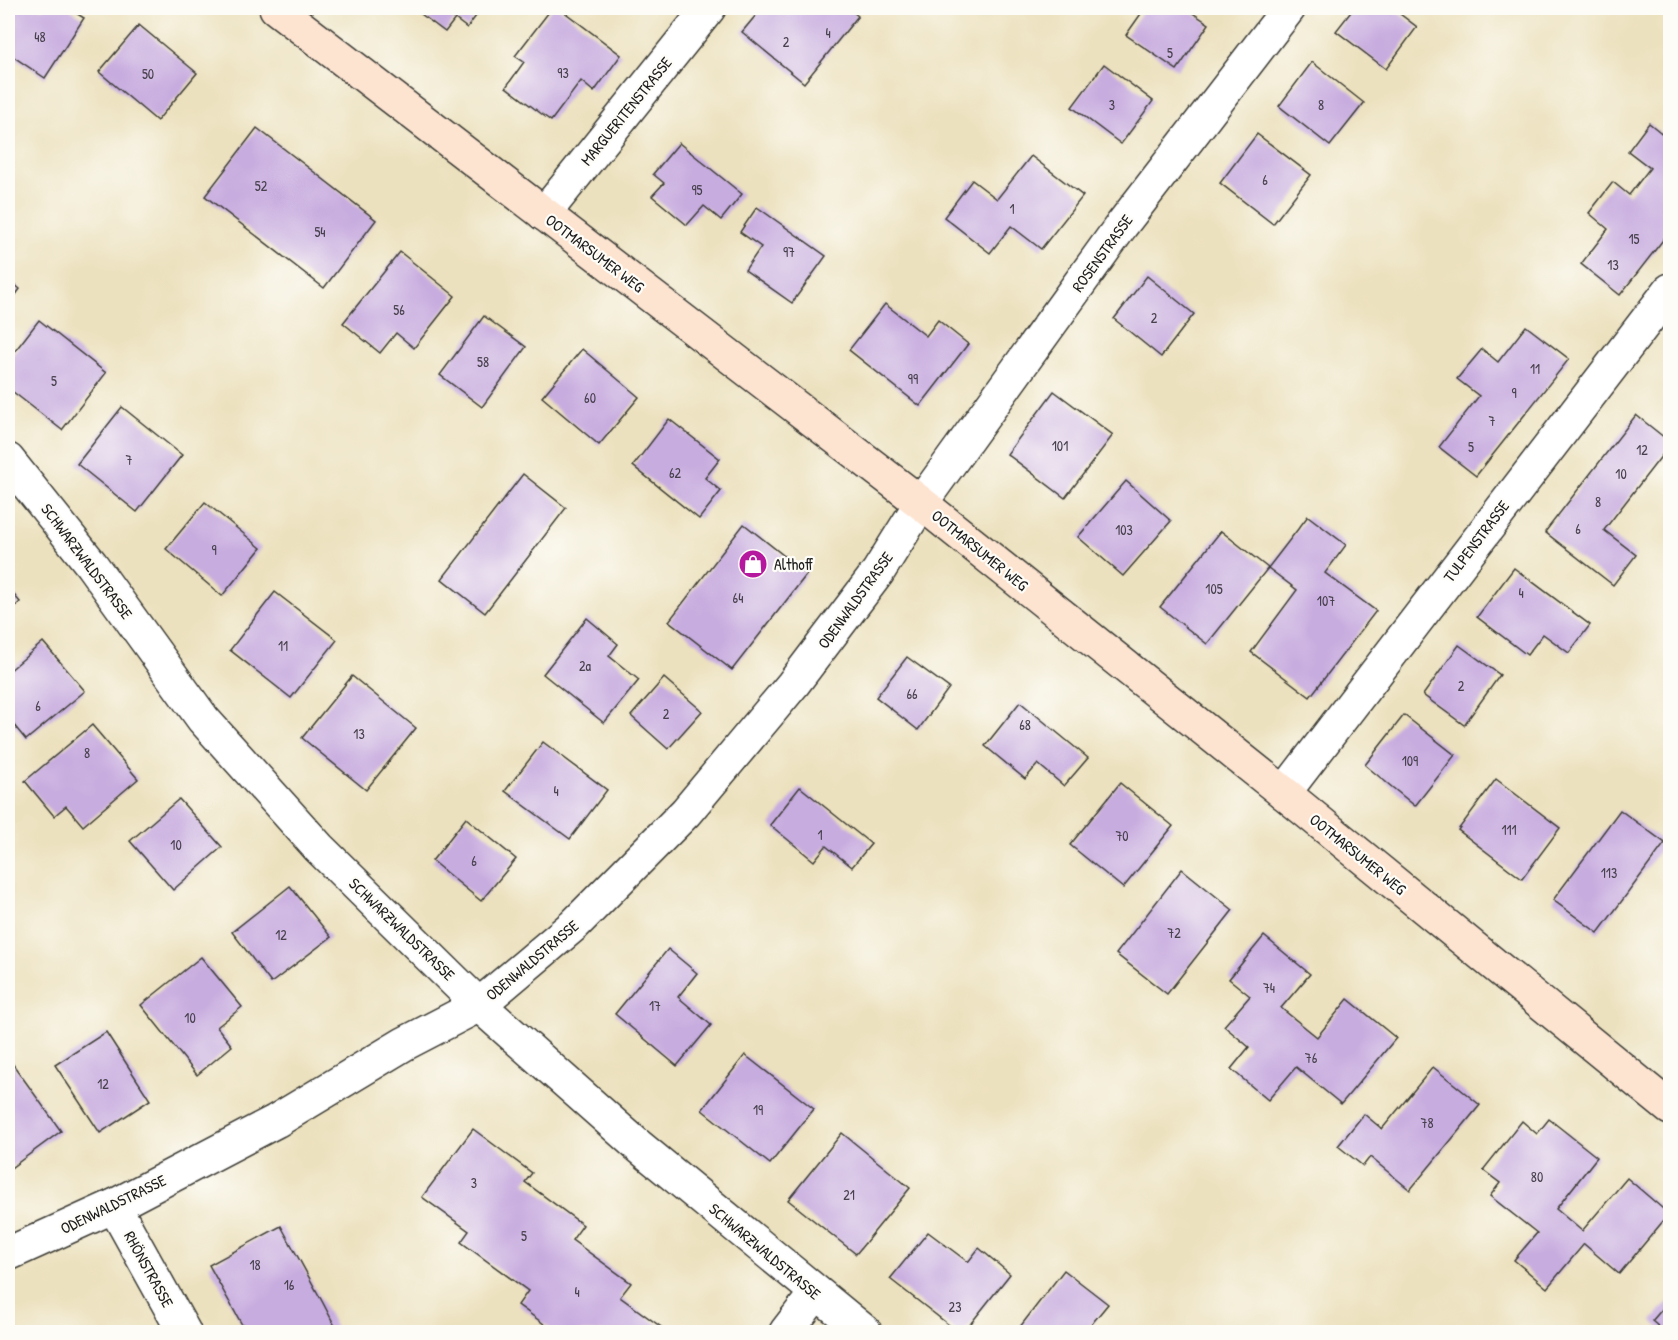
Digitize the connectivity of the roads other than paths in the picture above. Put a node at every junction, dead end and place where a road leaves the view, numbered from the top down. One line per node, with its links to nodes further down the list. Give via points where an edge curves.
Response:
1 (276, 8): 4 (street, OOTMARSUMER WEG)
2 (709, 8): 4 (street, MARGUERITENSTRASSE)
3 (1289, 8): 7 (street, ROSENSTRASSE, via 1121,226)
4 (544, 214): 7 (street, OOTMARSUMER WEG)
5 (1671, 290): 8 (street, TULPENSTRASSE)
6 (8, 460): 9 (street, SCHWARZWALDSTRASSE, via 91,564 203,719 319,848)
7 (921, 502): 8 (street, OOTMARSUMER WEG); 9 (street, ODENWALDSTRASSE, via 878,573 793,684 686,812 574,926)
8 (1284, 793): 10 (street, OOTMARSUMER WEG)
9 (479, 1005): 11 (street, ODENWALDSTRASSE, via 404,1044 276,1121); 13 (street, SCHWARZWALDSTRASSE, via 636,1144)
10 (1671, 1108)
11 (114, 1206): 12 (street, ODENWALDSTRASSE); 14 (street, RHÖNSTRASSE)
12 (8, 1254)
13 (816, 1293): 15 (street); 16 (street, SCHWARZWALDSTRASSE)
14 (184, 1332)
15 (786, 1332)
16 (865, 1332)

